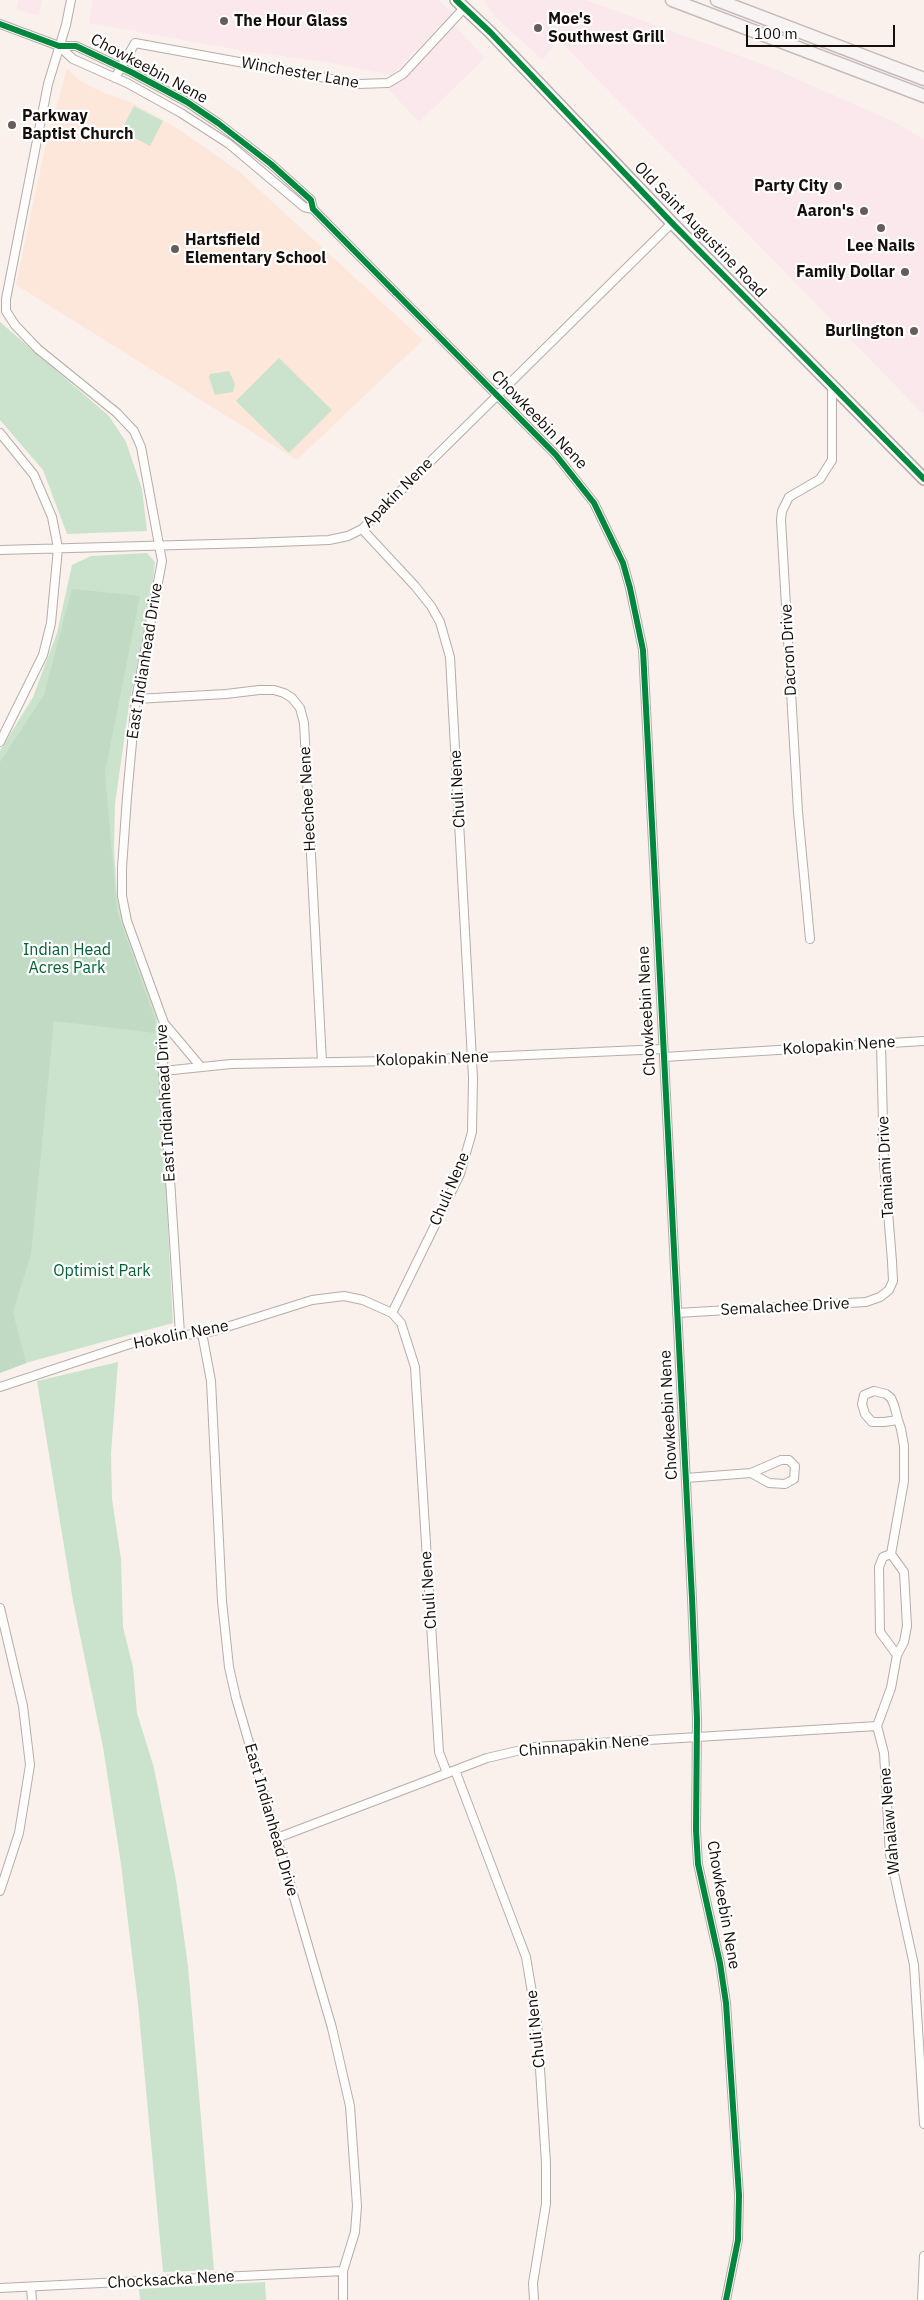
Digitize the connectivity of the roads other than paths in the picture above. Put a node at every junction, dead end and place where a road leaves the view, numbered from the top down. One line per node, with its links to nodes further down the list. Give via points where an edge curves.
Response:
1 (71, 0): 6 (street)
2 (672, 0): 12 (main road)
3 (717, 0): 10 (main road)
4 (461, 4): 7 (street, Winchester Lane, via 403,74 388,83 373,85 135,43); 16 (street, Old Saint Augustine Road)
5 (0, 24): 6 (street, Chowkeebin Nene)
6 (59, 46): 7 (street, Chowkeebin Nene, via 76,46); 9 (street, Chowkeebin Nene, via 73,59); 22 (street, East Indianhead Drive, via 46,93 6,311 38,349 117,412 134,431 141,447)
7 (120, 67): 8 (street, Chowkeebin Nene); 9 (street)
8 (132, 72): 11 (street); 13 (street, Chowkeebin Nene, via 187,102)
9 (115, 78): 11 (street, Chowkeebin Nene)
10 (924, 79)
11 (127, 83): 14 (street, Chowkeebin Nene, via 229,144)
12 (924, 96)
13 (270, 164): 14 (street); 15 (street, Chowkeebin Nene, via 311,200)
14 (264, 173): 15 (street, Chowkeebin Nene, via 304,207)
15 (313, 209): 18 (street, Chowkeebin Nene)
16 (672, 222): 17 (street, Old Saint Augustine Road); 18 (street, Apakin Nene)
17 (832, 385): 20 (street, Old Saint Augustine Road); 27 (street, Dacron Drive, via 832,460 820,479 789,497 782,511 798,812)
18 (495, 395): 21 (street, Apakin Nene); 31 (street, Chowkeebin Nene, via 580,483 606,524 630,588 643,650)
19 (0, 433): 23 (street, via 34,475 52,516)
20 (924, 479)
21 (362, 529): 22 (street, Apakin Nene, via 329,540); 32 (street, Chuli Nene, via 431,606 448,648 453,685)
22 (159, 545): 23 (street, Apakin Nene); 25 (street, East Indianhead Drive, via 162,560)
23 (58, 548): 24 (street, Apakin Nene); 26 (street, via 51,623 43,655)
24 (0, 550)
25 (136, 699): 28 (street, East Indianhead Drive, via 122,896 127,921); 33 (street, Heechee Nene, via 274,690 292,698 300,708 304,723)
26 (0, 742)
27 (810, 939)
28 (164, 1023): 34 (street); 35 (street, East Indianhead Drive)
29 (924, 1041): 30 (street, Kolopakin Nene)
30 (881, 1044): 31 (street, Kolopakin Nene); 36 (street, Tamiami Drive, via 884,1163 893,1281)
31 (663, 1053): 32 (street, Kolopakin Nene); 38 (street, Chowkeebin Nene)
32 (472, 1056): 33 (street, Kolopakin Nene); 37 (street, Chuli Nene, via 472,1132 467,1152 460,1174)
33 (322, 1062): 34 (street, Kolopakin Nene)
34 (200, 1067): 35 (street, Kolopakin Nene)
35 (163, 1071): 40 (street, East Indianhead Drive)
36 (889, 1290): 38 (street, Semalachee Drive, via 866,1302)
37 (392, 1313): 39 (street, Hokolin Nene, via 363,1300 329,1297); 50 (street, Chuli Nene, via 401,1323 416,1367 440,1752)
38 (677, 1313): 44 (street, Chowkeebin Nene)
39 (202, 1333): 40 (street, Hokolin Nene); 51 (street, East Indianhead Drive, via 211,1381 222,1601 229,1667)
40 (180, 1334): 41 (street, Hokolin Nene, via 136,1342)
41 (0, 1386)
42 (898, 1420): 42 (street, via 872,1422 862,1404 864,1394 874,1391 886,1394 891,1398); 45 (street, via 905,1471)
43 (751, 1473): 43 (street, via 769,1483 785,1484 794,1479 796,1472 789,1460 781,1460); 44 (street)
44 (686, 1478): 49 (street, Chowkeebin Nene)
45 (891, 1554): 47 (street, via 904,1572 907,1604 908,1626); 47 (street, via 883,1557 879,1567 880,1632)
46 (0, 1608): 52 (street, via 23,1706 30,1765 20,1833)
47 (896, 1655): 48 (street, via 891,1688)
48 (877, 1726): 49 (street, Chinnapakin Nene); 53 (street, Wahalaw Nene, via 884,1752 890,1855 914,1965)
49 (696, 1737): 50 (street, Chinnapakin Nene, via 534,1747 487,1758); 61 (street, Chowkeebin Nene, via 698,1864 726,2003 739,2195 738,2240)
50 (451, 1772): 51 (street, Chinnapakin Nene); 60 (street, Chuli Nene, via 526,1957 532,1988 546,2163 546,2204)
51 (277, 1838): 55 (street, East Indianhead Drive, via 332,2028 350,2106 356,2232)
52 (0, 1890)
53 (924, 2124)
54 (924, 2256): 62 (street)
55 (343, 2271): 56 (street, Chocksacka Nene); 59 (street, East Indianhead Drive)
56 (31, 2287): 57 (street, Chocksacka Nene); 58 (street)
57 (0, 2288)
58 (32, 2300)
59 (343, 2300)
60 (534, 2300)
61 (726, 2300)
62 (922, 2300)

